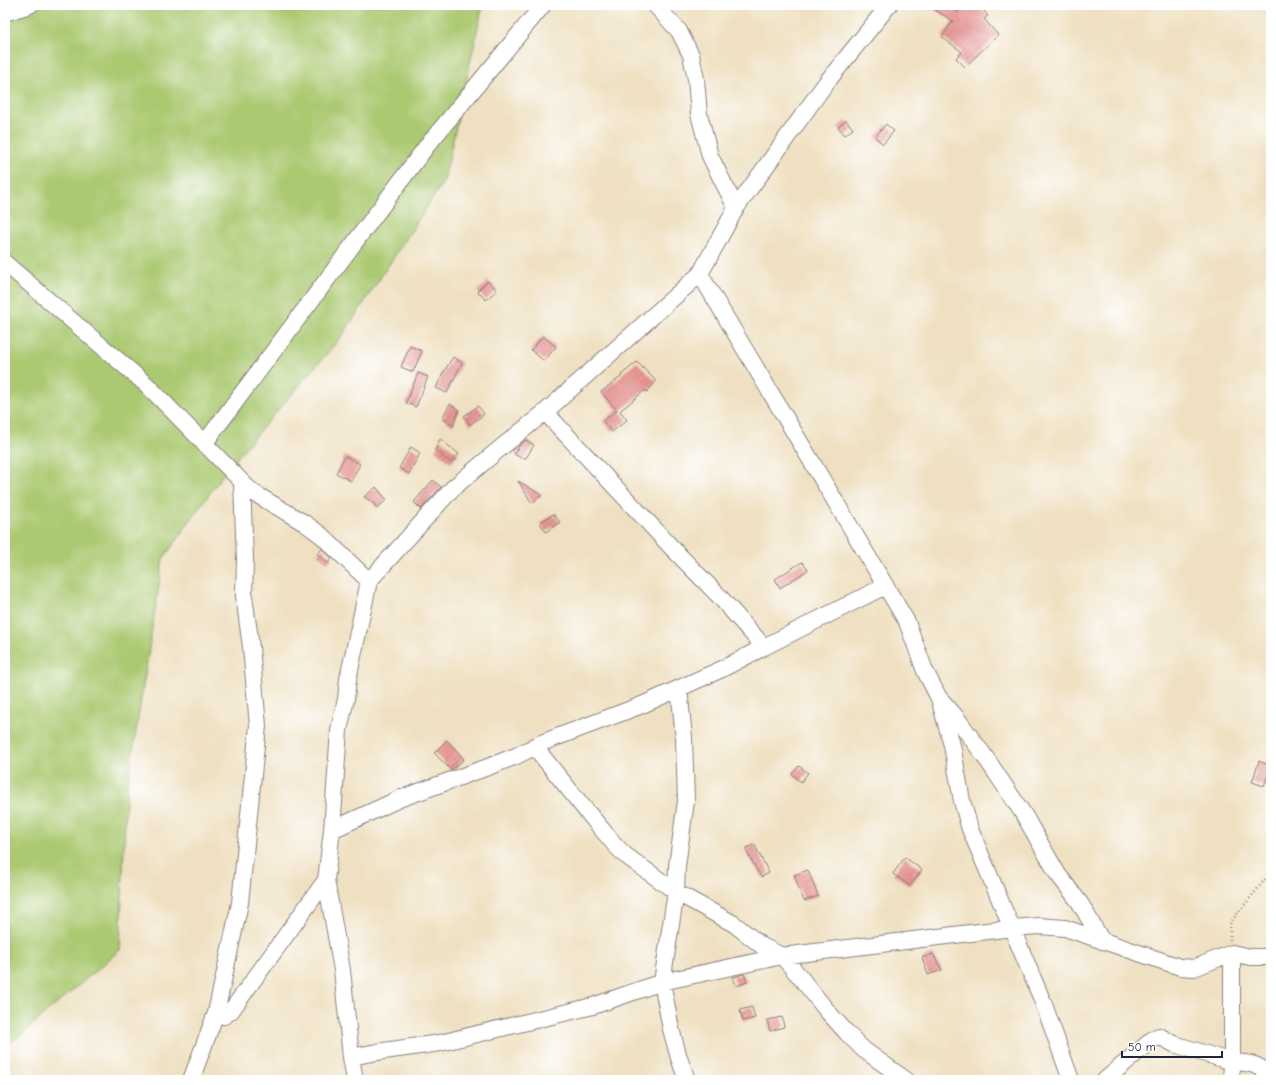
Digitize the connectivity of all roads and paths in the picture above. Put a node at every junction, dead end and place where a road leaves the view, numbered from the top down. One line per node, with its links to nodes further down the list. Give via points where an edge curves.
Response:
1 (30, 5): 5 (street)
2 (543, 5): 10 (street, via 426,147)
3 (655, 5): 6 (street, via 679,31 691,55 699,114 710,156)
4 (889, 5): 6 (street, via 826,82)
5 (5, 13)
6 (736, 208): 8 (street)
7 (5, 262): 10 (street, via 148,386)
8 (700, 274): 9 (street); 13 (street)
9 (545, 412): 12 (street, via 453,488); 14 (street)
10 (204, 444): 11 (street)
11 (242, 483): 12 (street, via 321,534); 28 (street, via 246,560 244,596 252,648 258,726 240,903)
12 (369, 582): 18 (street, via 339,730)
13 (885, 586): 14 (street); 16 (street, via 907,622 925,671)
14 (764, 647): 15 (street)
15 (679, 688): 17 (street); 21 (street, via 686,801)
16 (939, 698): 22 (street, via 970,829); 23 (street, via 988,761)
17 (534, 746): 18 (street, via 488,767 399,799); 21 (street, via 615,845)
18 (332, 830): 20 (street)
19 (1271, 872): 24 (path, via 1230,924 1229,939)
20 (326, 880): 28 (street, via 231,1011 224,1016); 29 (street, via 342,970)
21 (676, 892): 25 (street, via 734,924 762,946); 27 (street)
22 (1012, 928): 23 (street, via 1064,928); 25 (street); 36 (street, via 1043,1002)
23 (1102, 941): 24 (street, via 1180,967 1194,968)
24 (1232, 953): 26 (street, via 1250,957); 30 (street)
25 (782, 956): 27 (street); 35 (street, via 847,1033 864,1050)
26 (1271, 956)
27 (662, 982): 29 (street, via 593,1006 440,1043); 34 (street, via 678,1058)
28 (216, 1013): 32 (street)
29 (351, 1057): 33 (street)
30 (1232, 1062): 31 (street, via 1252,1063); 37 (street, via 1174,1044 1160,1036 1153,1039); 38 (street)
31 (1271, 1076)
32 (191, 1080)
33 (355, 1080)
34 (687, 1080)
35 (906, 1080)
36 (1071, 1080)
37 (1105, 1080)
38 (1232, 1080)

